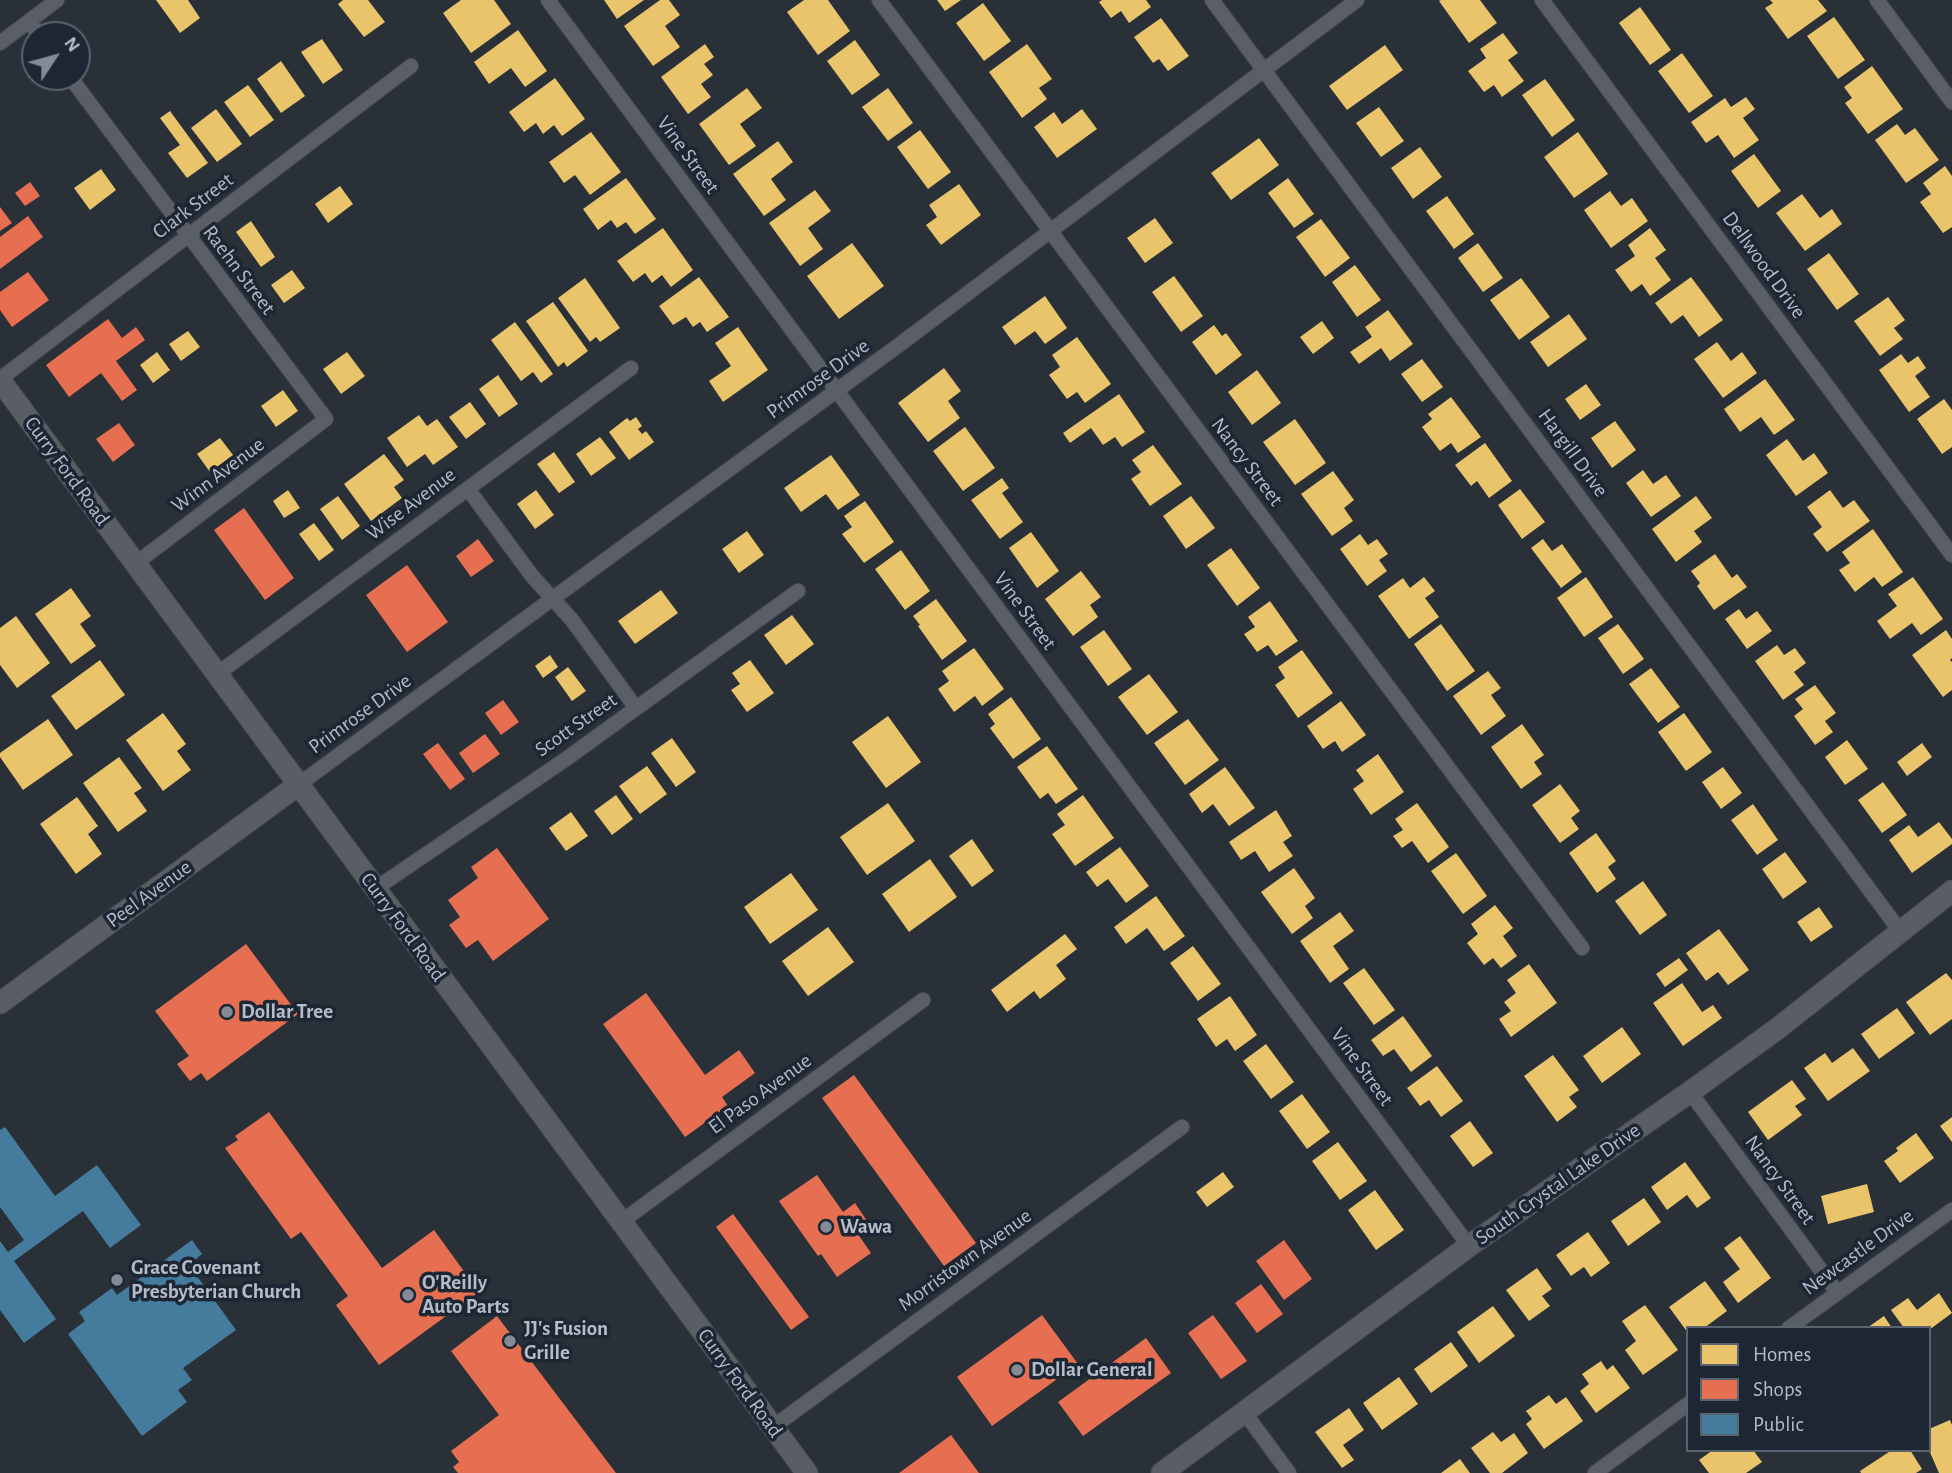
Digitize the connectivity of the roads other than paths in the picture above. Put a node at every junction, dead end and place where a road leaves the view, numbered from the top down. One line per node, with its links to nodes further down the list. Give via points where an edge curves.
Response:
1 (58, 0): 8 (street)
2 (548, 0): 19 (street, Vine Street)
3 (879, 0): 15 (street, Nancy Street)
4 (1212, 0): 12 (street, Hargill Drive)
5 (1357, 0): 12 (street, Primrose Drive)
6 (1542, 0): 22 (street, Dellwood Drive)
7 (1877, 0): 14 (street)
8 (29, 21)
9 (21, 27): 10 (street)
10 (0, 43)
11 (411, 65): 16 (street, Clark Street)
12 (1264, 70): 15 (street, Primrose Drive); 31 (street, Hargill Drive)
13 (80, 91): 16 (street, Raehn Street)
14 (1952, 102)
15 (1050, 232): 19 (street, Primrose Drive); 32 (street, Nancy Street)
16 (188, 236): 18 (street, Clark Street); 20 (street, Raehn Street)
17 (631, 368): 21 (street, Wise Avenue)
18 (0, 380): 23 (street, Curry Ford Road)
19 (836, 391): 25 (street, Primrose Drive); 39 (street, Vine Street)
20 (326, 419): 23 (street, Winn Avenue)
21 (468, 489): 25 (street); 26 (street, Wise Avenue)
22 (1952, 555)
23 (135, 564): 26 (street, Curry Ford Road)
24 (798, 591): 27 (street, Scott Street)
25 (553, 599): 27 (street); 28 (street, Primrose Drive)
26 (216, 675): 28 (street, Curry Ford Road)
27 (636, 708): 29 (street, Scott Street)
28 (298, 785): 29 (street, Curry Ford Road); 34 (street, Peel Avenue)
29 (375, 889): 38 (street, Curry Ford Road)
30 (1952, 891): 31 (street, South Crystal Lake Drive)
31 (1900, 931): 35 (street, South Crystal Lake Drive)
32 (1581, 948)
33 (923, 1000): 38 (street, El Paso Avenue)
34 (0, 1003)
35 (1690, 1092): 39 (street, South Crystal Lake Drive); 40 (street, Nancy Street)
36 (1182, 1127): 44 (street, Morristown Avenue)
37 (1952, 1210): 40 (street, Newcastle Drive)
38 (621, 1222): 44 (street, Curry Ford Road)
39 (1469, 1246): 43 (street, South Crystal Lake Drive)
40 (1837, 1292): 41 (street, Newcastle Drive)
41 (1792, 1326)
42 (1686, 1405): 48 (street)
43 (1244, 1412): 46 (street, South Crystal Lake Drive); 47 (street)
44 (773, 1427): 45 (street, Curry Ford Road)
45 (807, 1473)
46 (1162, 1473)
47 (1290, 1473)
48 (1595, 1473)

